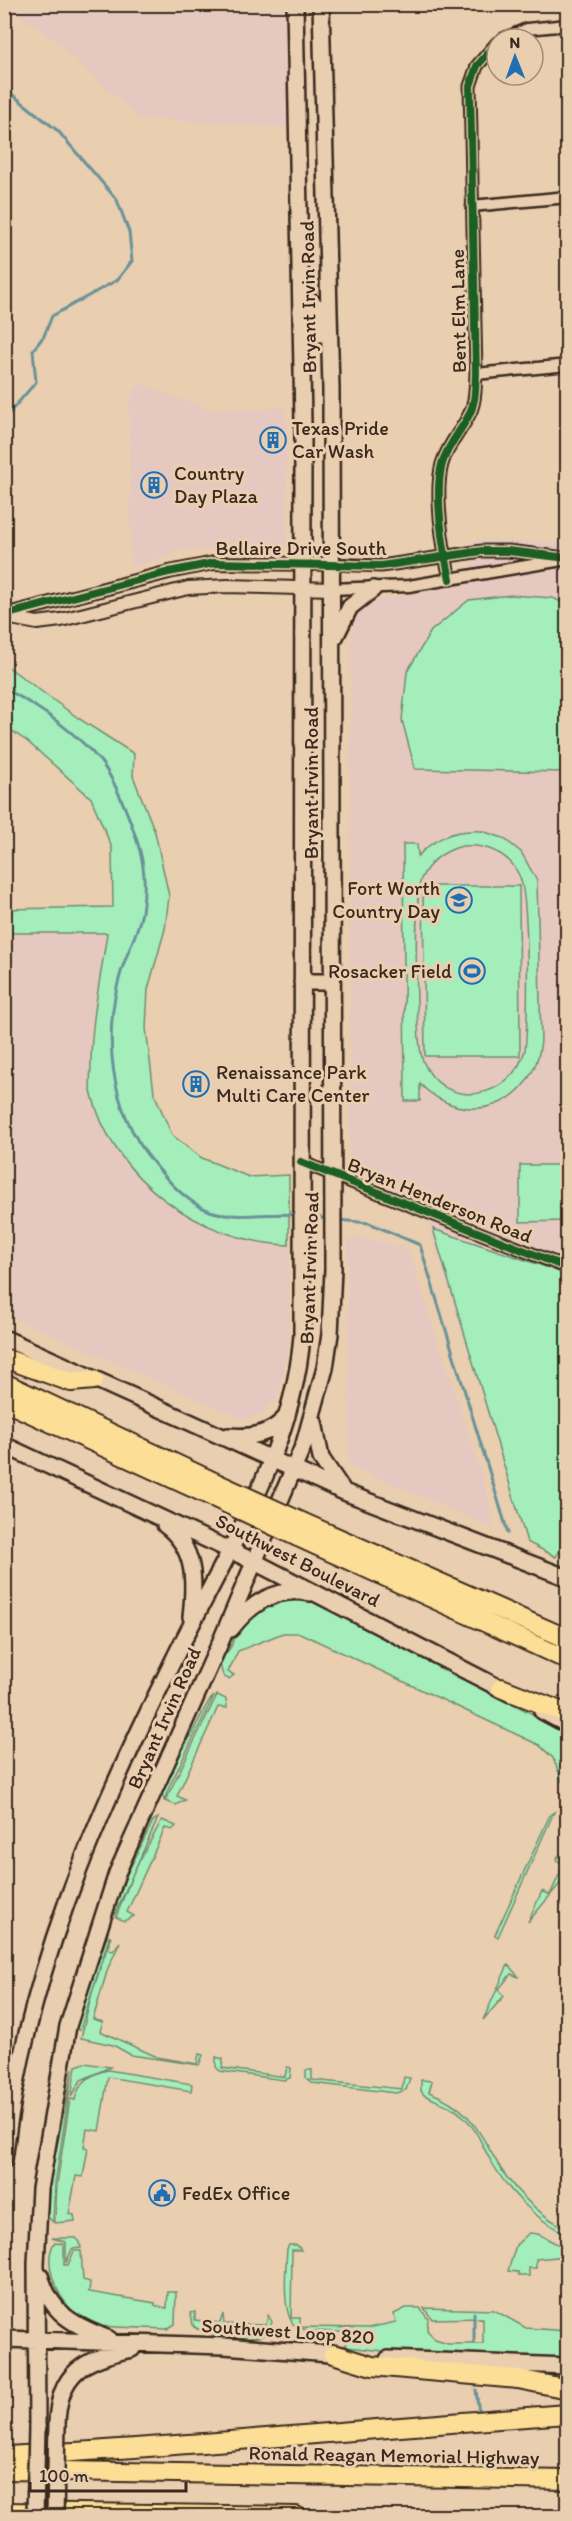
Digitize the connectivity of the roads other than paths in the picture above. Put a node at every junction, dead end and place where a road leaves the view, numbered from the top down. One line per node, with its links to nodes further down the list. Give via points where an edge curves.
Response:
1 (296, 4): 10 (main road, Bryant Irvin Road)
2 (321, 4): 13 (main road, Bryant Irvin Road)
3 (567, 25): 4 (street)
4 (545, 28)
5 (485, 57): 9 (street, Bent Elm Lane, via 470,86)
6 (4, 177): 7 (street)
7 (4, 187)
8 (567, 197): 9 (street)
9 (472, 206): 12 (street, Bent Elm Lane)
10 (301, 299): 13 (main road, via 316,306 320,362); 16 (main road, Bryant Irvin Road)
11 (567, 365): 12 (street)
12 (476, 374): 14 (street, Bent Elm Lane, via 470,413 442,464)
13 (331, 389): 17 (main road, Bryant Irvin Road)
14 (445, 558): 15 (street, Bellaire Drive South, via 508,551); 17 (street, Bellaire Drive South, via 381,566); 18 (street, Bent Elm Lane)
15 (567, 559): 18 (street, Bellaire Drive South)
16 (303, 563): 17 (street, Bellaire Drive South); 19 (main road, Bryant Irvin Road); 22 (street, Bellaire Drive South, via 214,563)
17 (331, 564): 20 (main road, Bryant Irvin Road)
18 (450, 579): 21 (street, Bellaire Drive South)
19 (302, 588): 20 (street, Bellaire Drive South); 22 (street, Bellaire Drive South, via 188,588 61,620 37,623); 24 (main road, Bryant Irvin Road)
20 (331, 589): 21 (street, Bellaire Drive South); 23 (main road, Bryant Irvin Road)
21 (373, 589): 23 (main road, via 345,614)
22 (4, 616)
23 (331, 645): 25 (main road, Bryant Irvin Road)
24 (302, 982): 25 (main road); 26 (main road, Bryant Irvin Road)
25 (332, 982): 27 (main road, Bryant Irvin Road)
26 (301, 1162): 27 (street, Bryan Henderson Road); 34 (main road, Bryant Irvin Road, via 301,1354)
27 (332, 1175): 28 (street, Bryan Henderson Road); 35 (main road, Bryant Irvin Road, via 330,1334)
28 (567, 1268)
29 (4, 1338): 31 (main road)
30 (4, 1358): 31 (highway, via 71,1382)
31 (94, 1380): 36 (main road)
32 (4, 1383): 40 (highway, Southwest Boulevard)
33 (4, 1401): 40 (highway, Southwest Boulevard)
34 (288, 1413): 36 (main road, via 279,1425 261,1434 245,1438); 38 (main road, Bryant Irvin Road)
35 (313, 1416): 39 (main road, Bryant Irvin Road); 41 (main road, via 321,1458)
36 (213, 1434): 38 (main road)
37 (4, 1445): 42 (main road, Southwest Boulevard)
38 (271, 1459): 39 (main road); 44 (main road, Bryant Irvin Road)
39 (294, 1469): 41 (main road); 45 (main road, Bryant Irvin Road)
40 (214, 1490): 43 (highway, Southwest Boulevard, bridge)
41 (344, 1492): 46 (main road)
42 (146, 1510): 44 (main road, Southwest Boulevard); 48 (main road, via 172,1531 188,1553 194,1576)
43 (301, 1530): 49 (highway, Southwest Boulevard); 51 (highway, Southwest Boulevard)
44 (230, 1550): 45 (main road, Southwest Boulevard); 48 (main road, Bryant Irvin Road)
45 (253, 1561): 47 (main road, Southwest Boulevard); 50 (main road, Bryant Irvin Road)
46 (566, 1573)
47 (319, 1595): 50 (main road, via 292,1592 265,1598 245,1611); 52 (main road, Southwest Boulevard)
48 (190, 1627): 55 (main road, Bryant Irvin Road, via 105,1802 64,1903 23,2046)
49 (567, 1640)
50 (220, 1643): 56 (main road, Bryant Irvin Road, via 117,1873 75,1998 45,2148)
51 (567, 1660)
52 (501, 1688): 53 (highway); 54 (main road, Southwest Boulevard)
53 (567, 1714)
54 (567, 1725)
55 (4, 2160)
56 (36, 2263): 58 (main road, Bryant Irvin Road); 59 (main road, via 47,2295 63,2316)
57 (4, 2338): 58 (main road, Southwest Loop 820)
58 (35, 2341): 59 (main road, Southwest Loop 820); 70 (main road, Bryant Irvin Road, bridge)
59 (117, 2342): 60 (main road, Southwest Loop 820)
60 (158, 2343): 61 (main road, Southwest Loop 820); 71 (main road, bridge, via 103,2355 72,2374 59,2397)
61 (333, 2354): 62 (main road, Southwest Loop 820); 63 (highway, via 372,2366 518,2379)
62 (567, 2366)
63 (567, 2388)
64 (567, 2414): 65 (highway, via 112,2451)
65 (4, 2456)
66 (4, 2470): 67 (highway, Ronald Reagan Memorial Highway)
67 (567, 2480)
68 (4, 2514): 69 (highway); 72 (highway)
69 (12, 2517)
70 (35, 2517)
71 (55, 2517)
72 (296, 2517)

